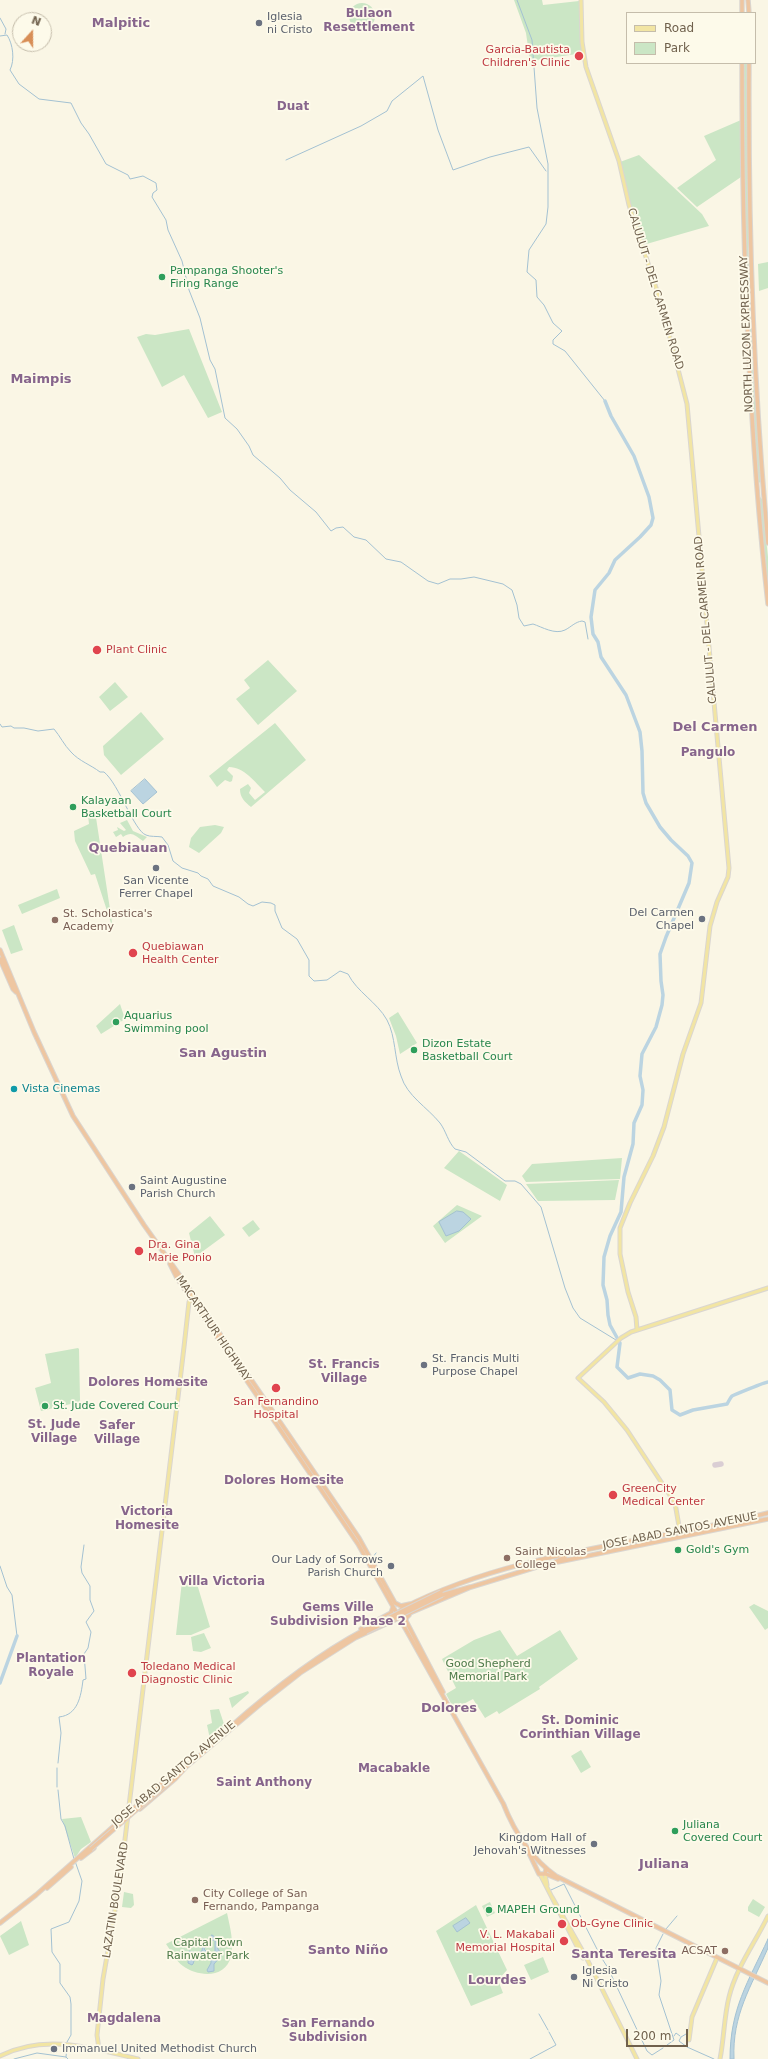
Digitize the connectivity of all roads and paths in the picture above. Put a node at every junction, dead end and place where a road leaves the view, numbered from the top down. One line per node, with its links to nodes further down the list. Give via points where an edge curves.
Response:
1 (581, 0): 15 (main road, CALULUT - DEL CARMEN ROAD, via 586,67 618,158 629,205 661,303 687,404 729,868 710,926 701,1003 664,1127 620,1228 620,1254)
2 (742, 0): 4 (highway)
3 (748, 0): 5 (highway)
4 (742, 12)
5 (749, 12)
6 (742, 64): 9 (highway, NORTH LUZON EXPRESSWAY, via 747,356 756,490)
7 (749, 64): 8 (highway, NORTH LUZON EXPRESSWAY, via 748,157 752,314)
8 (768, 544)
9 (768, 604)
10 (0, 950): 12 (highway, MACARTHUR HIGHWAY)
11 (0, 959): 12 (highway, MACARTHUR HIGHWAY)
12 (16, 992): 14 (highway, MACARTHUR HIGHWAY, via 72,1114 175,1275)
13 (768, 1288): 15 (main road)
14 (192, 1296): 31 (highway, MACARTHUR HIGHWAY, via 360,1538); 32 (highway, MACARTHUR HIGHWAY, via 347,1527); 46 (main road, LAZATIN BOULEVARD)
15 (637, 1330): 21 (main road, via 620,1339 578,1378 616,1416 674,1502)
16 (768, 1513): 18 (highway, JOSE ABAD SANTOS AVENUE)
17 (768, 1519): 20 (highway, JOSE ABAD SANTOS AVENUE)
18 (708, 1527): 19 (highway, JOSE ABAD SANTOS AVENUE); 20 (highway)
19 (702, 1528): 21 (highway, JOSE ABAD SANTOS AVENUE); 22 (highway)
20 (709, 1531): 22 (highway, JOSE ABAD SANTOS AVENUE)
21 (680, 1532): 23 (highway, JOSE ABAD SANTOS AVENUE)
22 (703, 1532): 25 (highway, JOSE ABAD SANTOS AVENUE)
23 (578, 1551): 24 (highway, JOSE ABAD SANTOS AVENUE); 25 (highway, via 572,1554)
24 (566, 1553): 26 (highway, via 565,1557); 27 (highway, JOSE ABAD SANTOS AVENUE, via 510,1567)
25 (571, 1559): 26 (highway, JOSE ABAD SANTOS AVENUE)
26 (555, 1563): 28 (highway, JOSE ABAD SANTOS AVENUE)
27 (461, 1584): 29 (highway); 30 (highway, JOSE ABAD SANTOS AVENUE, via 445,1588)
28 (471, 1587): 29 (highway); 34 (highway, JOSE ABAD SANTOS AVENUE)
29 (442, 1594): 40 (highway, bridge)
30 (410, 1604): 31 (highway, JOSE ABAD SANTOS AVENUE); 33 (highway, JOSE ABAD SANTOS AVENUE)
31 (398, 1606)
32 (394, 1607): 36 (highway, MACARTHUR HIGHWAY); 37 (highway, via 391,1613)
33 (403, 1608): 35 (highway); 36 (highway, JOSE ABAD SANTOS AVENUE)
34 (417, 1610): 35 (highway, JOSE ABAD SANTOS AVENUE); 38 (highway, JOSE ABAD SANTOS AVENUE)
35 (407, 1614): 36 (highway, JOSE ABAD SANTOS AVENUE)
36 (399, 1616): 39 (highway, JOSE ABAD SANTOS AVENUE); 45 (highway, MACARTHUR HIGHWAY)
37 (379, 1620): 39 (highway); 40 (highway)
38 (406, 1620): 45 (highway, MACARTHUR HIGHWAY)
39 (382, 1626): 40 (highway, JOSE ABAD SANTOS AVENUE)
40 (357, 1635): 41 (highway, JOSE ABAD SANTOS AVENUE)
41 (300, 1672): 42 (highway, JOSE ABAD SANTOS AVENUE); 43 (highway, JOSE ABAD SANTOS AVENUE, via 260,1700)
42 (186, 1767): 44 (highway); 46 (highway, JOSE ABAD SANTOS AVENUE, via 175,1779)
43 (176, 1773): 44 (highway); 46 (highway, JOSE ABAD SANTOS AVENUE)
44 (170, 1780): 48 (highway, bridge)
45 (504, 1805): 47 (highway, MACARTHUR HIGHWAY)
46 (128, 1816): 48 (highway, JOSE ABAD SANTOS AVENUE); 58 (main road, LAZATIN BOULEVARD, via 117,1904 103,1978 97,2035)
47 (526, 1846): 49 (highway, MACARTHUR HIGHWAY); 50 (highway, MACARTHUR HIGHWAY)
48 (79, 1858): 53 (highway, JOSE ABAD SANTOS AVENUE)
49 (545, 1871): 50 (highway, MACARTHUR HIGHWAY); 50 (highway, via 540,1867); 51 (main road); 54 (highway, MACARTHUR HIGHWAY)
50 (539, 1872): 51 (main road)
51 (548, 1887): 61 (main road)
52 (768, 1916): 55 (main road)
53 (0, 1924)
54 (717, 1958): 55 (highway, MACARTHUR HIGHWAY); 57 (main road, via 692,2016)
55 (739, 1969): 56 (highway, MACARTHUR HIGHWAY); 62 (main road, via 729,1998)
56 (768, 1983)
57 (689, 2040)
58 (99, 2049): 59 (main road, via 53,2043 22,2048); 60 (main road)
59 (0, 2056)
60 (138, 2059)
61 (637, 2059)
62 (720, 2059)

